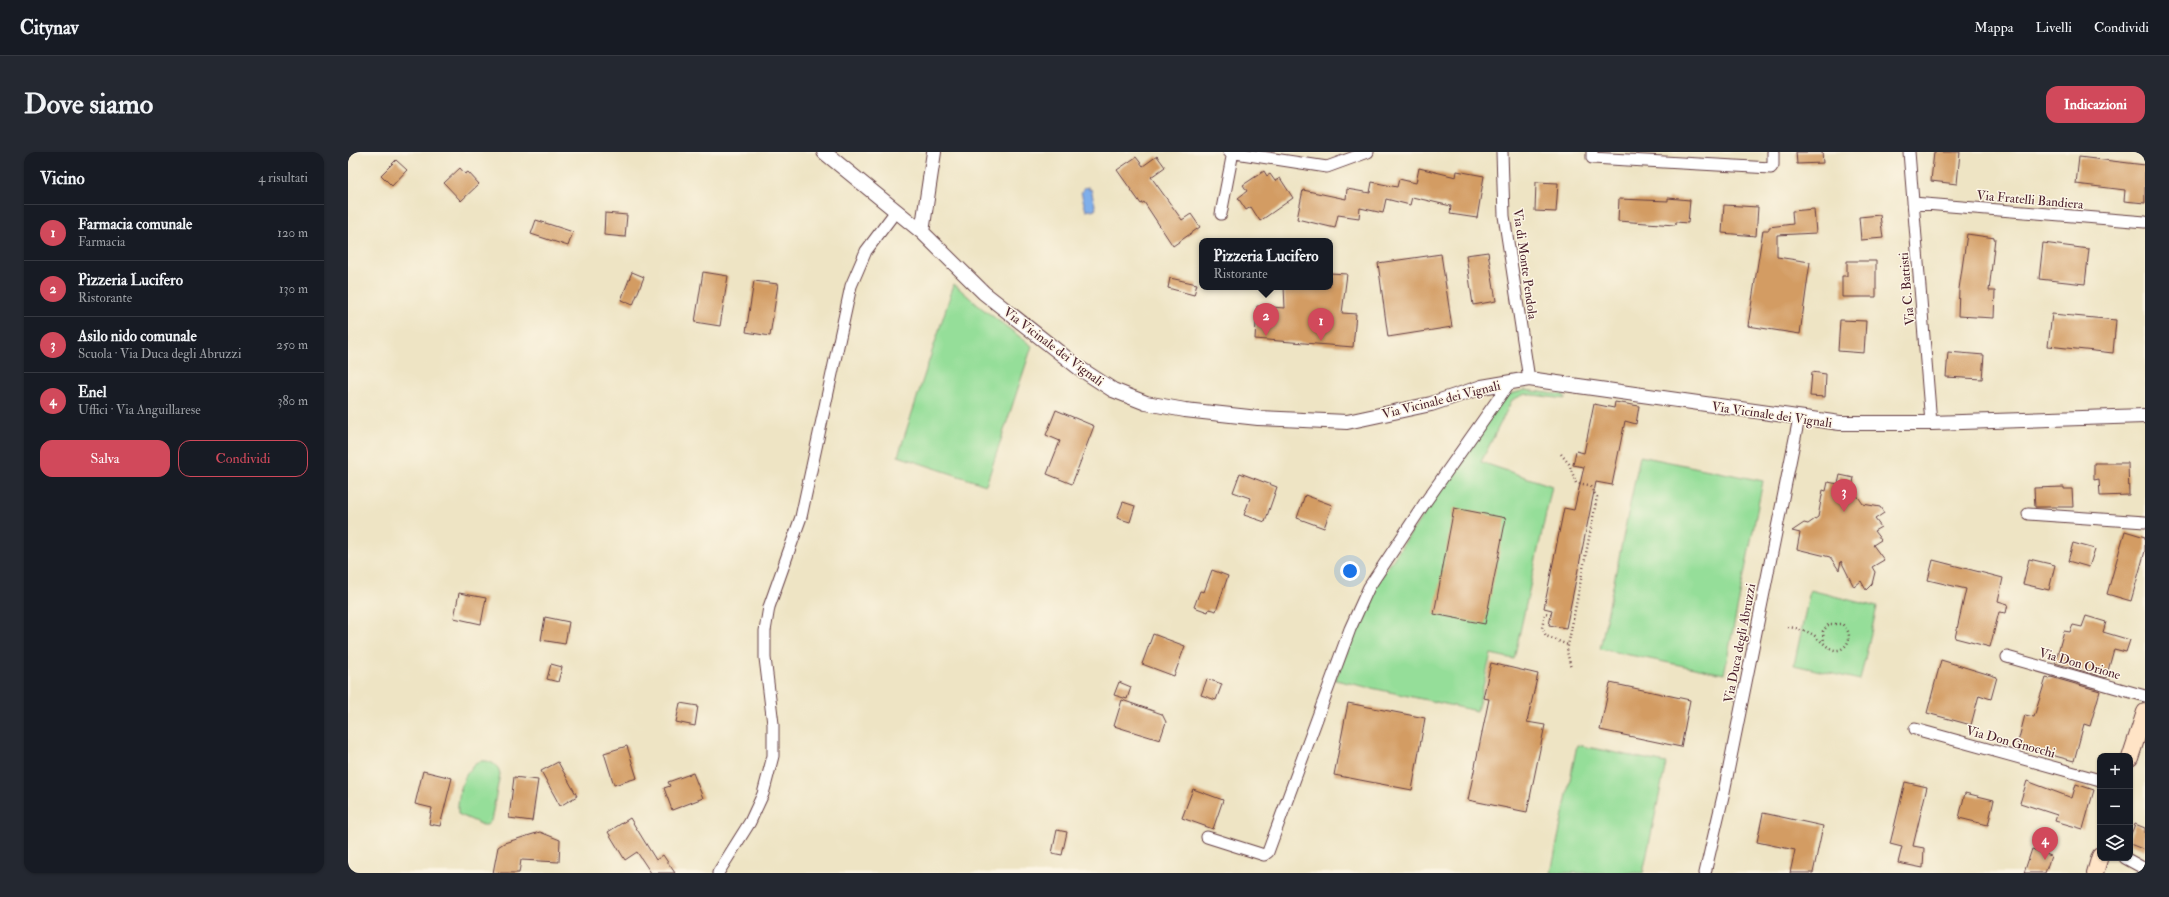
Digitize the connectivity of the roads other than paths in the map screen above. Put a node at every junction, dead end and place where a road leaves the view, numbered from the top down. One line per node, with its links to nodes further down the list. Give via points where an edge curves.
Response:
1 (824, 152): 10 (street, Via Vicinale dei Vignali)
2 (934, 152): 13 (street)
3 (1232, 152): 4 (street, via 1327,167); 11 (street)
4 (1368, 152)
5 (1502, 152): 14 (street, Via di Monte Pendola, via 1504,216)
6 (1592, 152): 7 (street, via 1592,158 1771,168)
7 (1773, 152)
8 (1909, 152): 9 (street, Via C. Battisti)
9 (1913, 203): 12 (street, Via Fratelli Bandiera); 18 (street, Via C. Battisti)
10 (896, 211): 13 (street, Via Vicinale dei Vignali); 31 (street, via 866,250 851,286 802,510 769,607 765,631 765,658 773,724 773,756 763,794 750,822)
11 (1221, 214)
12 (2145, 222)
13 (922, 232): 15 (street, Via Vicinale dei Vignali, via 984,293 1079,368 1113,390 1146,403 1251,417 1348,422 1431,404 1482,387)
14 (1529, 379): 15 (street, Via Vicinale dei Vignali); 17 (street, Via Vicinale dei Vignali)
15 (1510, 382): 27 (street, via 1369,587 1350,629 1268,852 1264,855)
16 (2145, 416): 18 (street, Via Vicinale dei Vignali)
17 (1799, 418): 18 (street, Via Vicinale dei Vignali, via 1840,423); 32 (street, Via Duca degli Abruzzi, via 1724,792)
18 (1931, 423)
19 (2028, 514): 20 (street)
20 (2145, 522)
21 (2007, 657): 22 (street, Via Don Orione)
22 (2145, 696)
23 (2145, 712): 25 (main road)
24 (1915, 729): 26 (street, Via Don Gnocchi)
25 (2132, 753)
26 (2097, 779)
27 (1208, 837)
28 (2099, 861): 33 (main road)
29 (2130, 861): 30 (street)
30 (2145, 869)
31 (718, 873)
32 (1705, 873)
33 (2095, 873)

